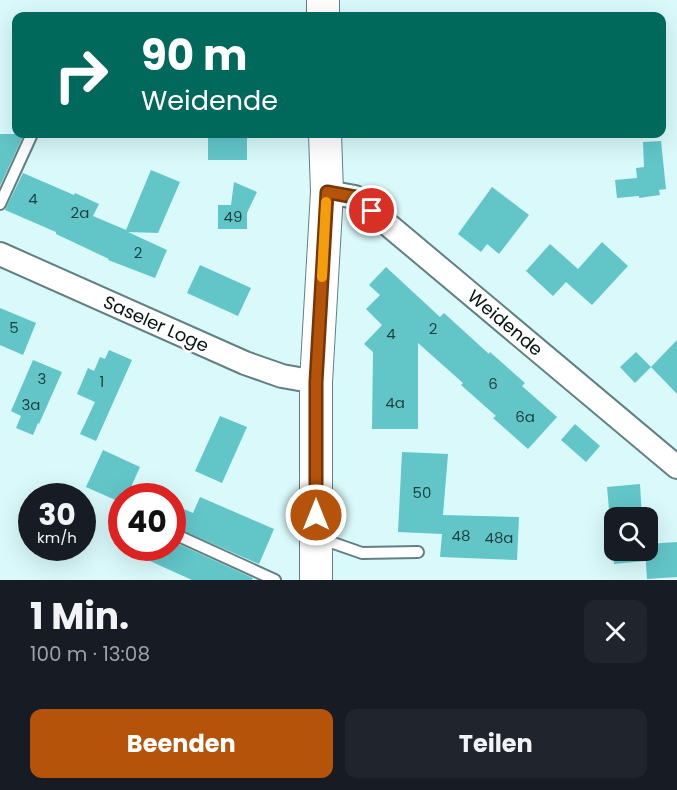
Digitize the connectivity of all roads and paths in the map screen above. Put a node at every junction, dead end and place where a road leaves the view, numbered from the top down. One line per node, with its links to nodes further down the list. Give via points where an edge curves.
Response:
1 (30, 138): 4 (lane)
2 (325, 138): 3 (street)
3 (327, 192): 6 (street); 7 (street, Weidende, via 355,197)
4 (0, 204)
5 (0, 254): 6 (street, Saseler Loge, via 245,363)
6 (316, 382): 8 (street)
7 (677, 467)
8 (316, 537): 10 (lane, via 362,552); 12 (street)
9 (186, 539): 11 (lane)
10 (418, 552)
11 (275, 580)
12 (316, 580)

